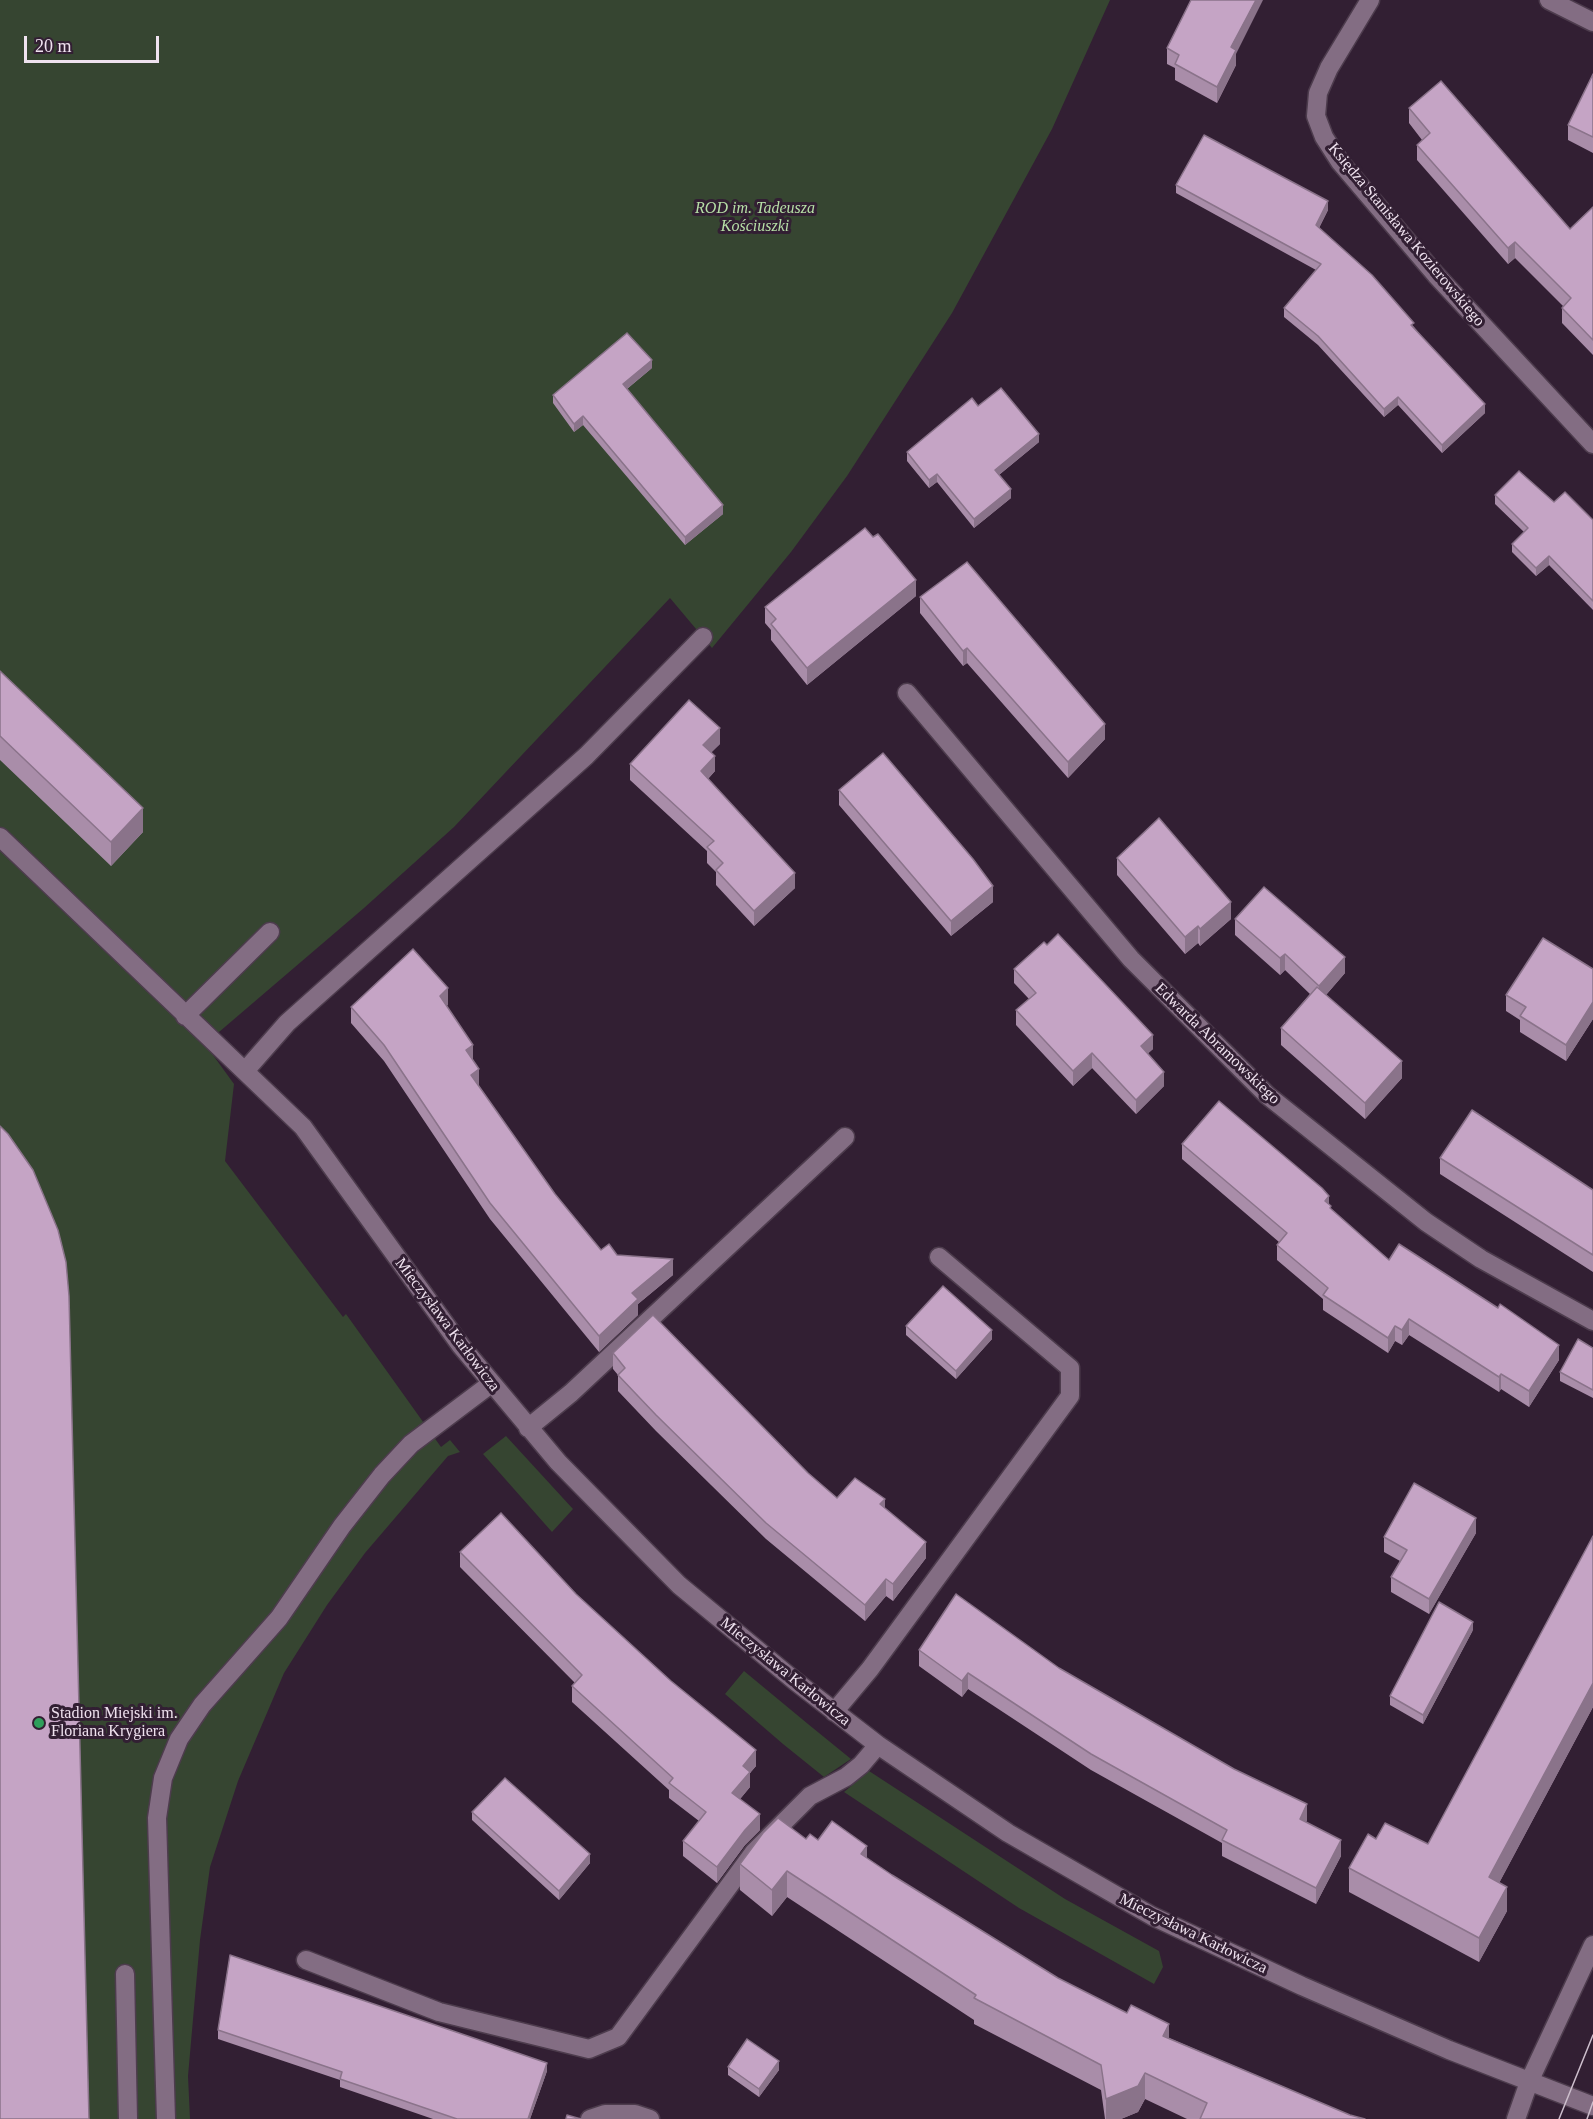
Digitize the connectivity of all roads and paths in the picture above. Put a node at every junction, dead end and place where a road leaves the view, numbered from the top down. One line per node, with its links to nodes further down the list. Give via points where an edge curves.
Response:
1 (1370, 0): 4 (street, Księdza Stanisława Kozierowskiego, via 1318,93 1316,116 1324,137 1340,162 1436,275)
2 (1549, 0): 3 (street)
3 (1593, 22)
4 (1593, 444)
5 (703, 637): 10 (street, via 586,756 286,1023)
6 (907, 693): 13 (street, Edwarda Abramowskiego, via 1131,959 1267,1095 1426,1222 1481,1259)
7 (0, 837): 9 (street, Mieczysława Karłowicza)
8 (270, 932): 9 (street)
9 (185, 1016): 10 (street, Mieczysława Karłowicza)
10 (245, 1071): 14 (street, Mieczysława Karłowicza, via 303,1126)
11 (844, 1137): 15 (street, via 571,1393)
12 (939, 1257): 16 (street, via 1070,1368 1070,1396 870,1669)
13 (1593, 1321)
14 (492, 1383): 15 (street, Mieczysława Karłowicza); 24 (street, via 411,1444 382,1475 279,1618 202,1705 179,1739 163,1778 158,1818)
15 (528, 1428): 16 (street, Mieczysława Karłowicza, via 679,1585)
16 (834, 1712): 17 (street, Mieczysława Karłowicza)
17 (878, 1745): 19 (street, via 846,1777 810,1796 754,1852 618,2037 589,2049 439,2012); 21 (street, Mieczysława Karłowicza, via 1008,1833 1152,1916 1313,1991)
18 (1593, 1946): 21 (street)
19 (306, 1960)
20 (125, 1974): 23 (street)
21 (1529, 2082): 22 (street, Mieczysława Karłowicza); 27 (street)
22 (1593, 2106)
23 (128, 2119)
24 (165, 2119)
25 (590, 2119): 26 (street, via 605,2114 635,2114)
26 (650, 2119)
27 (1516, 2119)

